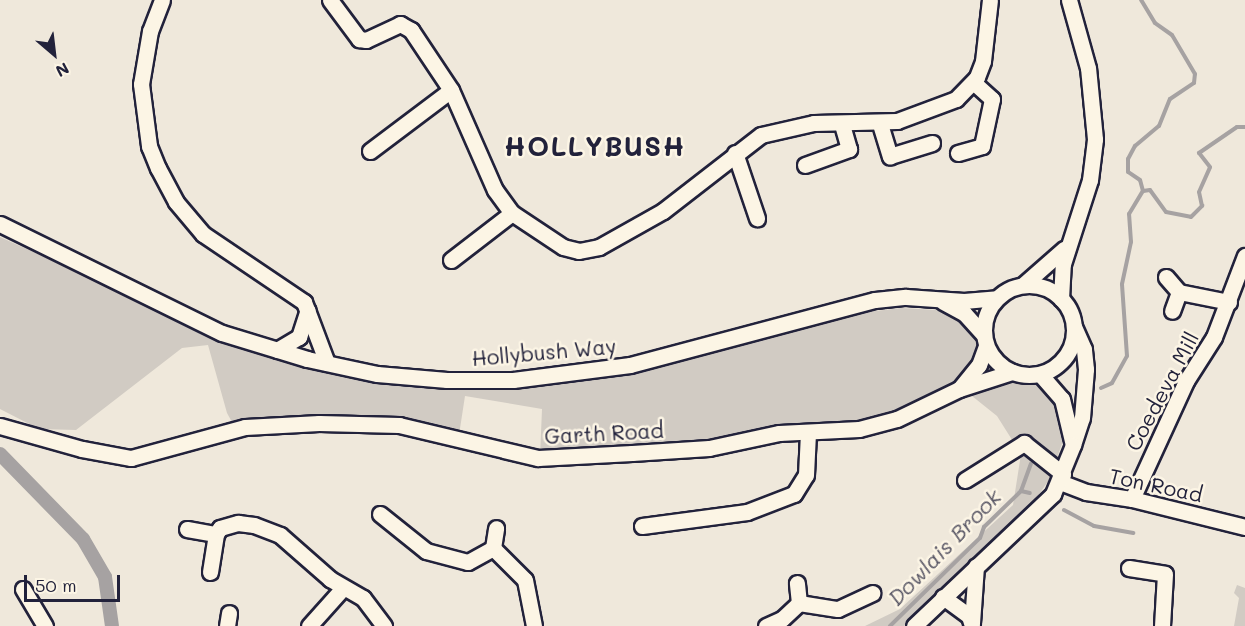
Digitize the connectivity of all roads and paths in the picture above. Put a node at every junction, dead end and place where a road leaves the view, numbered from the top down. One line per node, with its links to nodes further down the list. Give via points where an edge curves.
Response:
1 (162, 0): 27 (street, via 150,30 141,84 149,146 158,168 176,202 203,234 242,263 293,291)
2 (330, 0): 6 (street, via 359,39 366,40 400,24 411,30)
3 (990, 0): 5 (street, via 987,42)
4 (1069, 0): 17 (street, Hollybush Way, via 1088,68 1095,139 1090,180)
5 (973, 82): 8 (street, via 956,99 941,106); 12 (street, via 992,99 982,146)
6 (451, 90): 10 (street); 14 (street, via 495,190)
7 (842, 124): 8 (street); 11 (street, via 814,123 779,129 761,135); 13 (street, via 849,149)
8 (880, 124): 9 (street, via 890,156)
9 (932, 143)
10 (370, 151)
11 (735, 153): 14 (street, via 663,211 599,247 579,251 563,247); 15 (street)
12 (958, 153)
13 (806, 165)
14 (512, 213): 19 (street)
15 (757, 218)
16 (0, 224): 31 (street, Hollybush Way, via 222,333)
17 (1070, 242): 21 (street, Hollybush Way, via 1052,263); 25 (street, Hollybush Way, via 1062,273)
18 (1245, 256): 26 (street, Coedeva Mill)
19 (451, 260)
20 (1166, 277): 22 (street)
21 (1023, 285): 24 (street, Hollybush Way); 25 (street, via 1048,289)
22 (1179, 292): 26 (street); 28 (street, Coedeva Mill)
23 (935, 298): 24 (street, Hollybush Way); 30 (street, Hollybush Way, via 964,312); 32 (street, Hollybush Way, via 895,297 844,306 630,365 567,375 447,380 378,374)
24 (997, 298): 30 (street, via 986,315)
25 (1061, 299): 29 (street, Hollybush Way)
26 (1229, 302): 41 (street, Coedeva Mill, via 1214,337 1186,381)
27 (308, 310): 31 (street, via 300,337); 32 (street)
28 (1172, 311)
29 (1074, 327): 34 (street, via 1067,354 1054,368); 38 (street, Hollybush Way, via 1084,349 1086,378 1082,418)
30 (985, 340): 33 (street, Hollybush Way, via 994,360); 35 (street, Garth Road, via 979,365)
31 (277, 350): 32 (street, Hollybush Way)
32 (327, 363)
33 (1012, 372): 34 (street); 35 (street, Garth Road)
34 (1040, 374): 38 (street, via 1062,399)
35 (959, 389): 37 (street, Garth Road, via 897,419 838,432)
36 (0, 426): 37 (street, Garth Road, via 130,458 245,426 399,425 538,458 709,448 779,433)
37 (808, 432): 43 (street, via 806,475 794,494 747,512 664,530)
38 (1072, 445): 39 (street, Hollybush Way)
39 (1062, 478): 40 (street, Ton Road, via 1024,443); 41 (street, Ton Road, via 1086,492); 49 (street, via 1053,494)
40 (965, 480)
41 (1132, 499): 44 (street, Ton Road)
42 (380, 514): 48 (street, via 426,550 468,562)
43 (642, 526)
44 (1245, 527)
45 (496, 528): 48 (street)
46 (187, 529): 47 (street)
47 (216, 534): 51 (street); 53 (street, via 220,528 238,523 269,530)
48 (493, 548): 62 (street, via 525,580)
49 (976, 566): 56 (street); 58 (street)
50 (1129, 568): 65 (street, via 1164,574)
51 (210, 572)
52 (796, 583): 57 (street)
53 (344, 588): 60 (street); 61 (street, via 363,598)
54 (23, 589): 59 (street)
55 (873, 593): 57 (street, via 838,609)
56 (943, 597): 58 (street, via 969,616); 64 (street)
57 (800, 603): 63 (street)
58 (972, 624)
59 (45, 626)
60 (309, 626)
61 (384, 626)
62 (534, 626)
63 (766, 626)
64 (914, 626)
65 (1162, 626)

